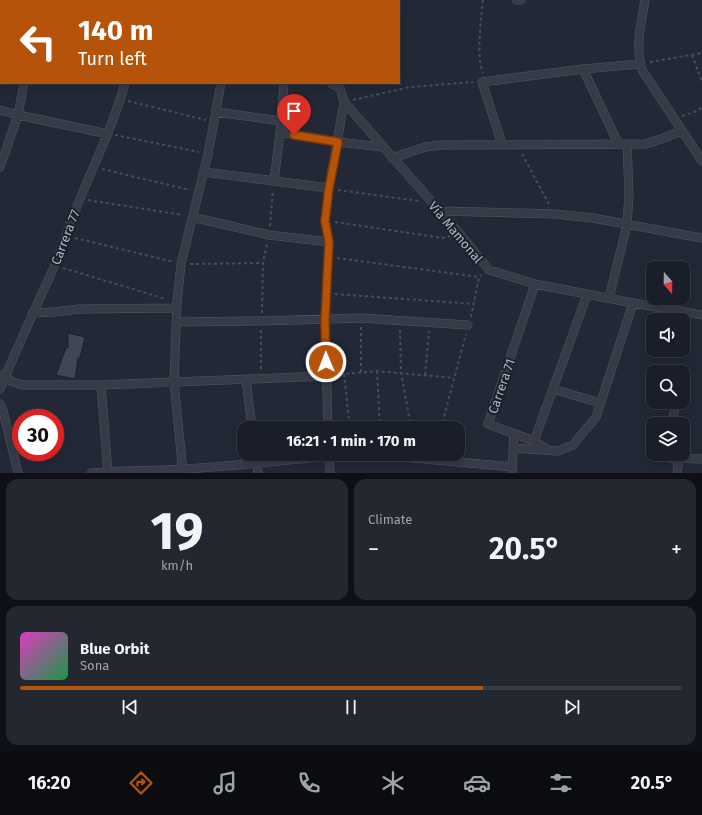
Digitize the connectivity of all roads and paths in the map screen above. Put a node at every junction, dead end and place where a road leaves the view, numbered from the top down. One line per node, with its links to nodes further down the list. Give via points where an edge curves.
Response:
1 (483, 0): 9 (path, via 480,53)
2 (516, 0): 3 (street)
3 (521, 0)
4 (645, 0): 7 (street, via 638,38)
5 (702, 53): 6 (path)
6 (692, 55): 7 (path); 10 (path)
7 (640, 64): 8 (street); 22 (street, via 644,75)
8 (583, 69): 9 (street); 31 (street)
9 (485, 81): 17 (path, via 410,86); 29 (street)
10 (702, 82)
11 (24, 84): 21 (street)
12 (125, 84): 16 (street, Carrera 77)
13 (220, 84): 20 (street)
14 (284, 84): 23 (street)
15 (333, 84): 17 (street, Vía Mamonal, via 340,88)
16 (121, 99): 24 (path); 27 (street, Carrera 77)
17 (344, 102): 28 (street); 32 (street, Vía Mamonal)
18 (702, 107): 22 (path)
19 (0, 110): 21 (street)
20 (216, 112): 23 (street); 24 (street)
21 (18, 115): 27 (street); 36 (street)
22 (674, 119): 25 (street)
23 (281, 121): 26 (street)
24 (215, 122): 33 (street)
25 (681, 131): 31 (street, via 646,144); 35 (street)
26 (280, 132): 28 (street); 39 (street)
27 (108, 134): 33 (path); 37 (street, Carrera 77)
28 (338, 142): 32 (street); 40 (street)
29 (502, 144): 30 (street); 34 (street, via 442,145)
30 (516, 144): 31 (street); 45 (path)
31 (623, 144): 48 (street, via 629,194)
32 (382, 147): 34 (street, Vía Mamonal)
33 (208, 154): 38 (street)
34 (392, 158): 43 (street, Vía Mamonal)
35 (702, 161)
36 (0, 167)
37 (94, 167): 41 (path); 42 (street, Carrera 77)
38 (204, 172): 39 (street); 41 (street)
39 (274, 181): 40 (street); 50 (path)
40 (329, 188): 43 (path); 47 (street)
41 (199, 192): 46 (street)
42 (79, 199): 46 (path); 51 (street, Carrera 77)
43 (432, 203): 44 (street, Vía Mamonal)
44 (439, 211): 45 (street); 49 (street, Vía Mamonal)
45 (555, 214): 48 (street)
46 (192, 217): 50 (street); 56 (street)
47 (325, 221): 49 (path, via 443,238); 53 (street)
48 (627, 225): 52 (street); 63 (street)
49 (460, 234): 58 (street, Vía Mamonal)
50 (269, 235): 53 (street); 55 (path)
51 (66, 236): 56 (path); 57 (street, Carrera 77)
52 (702, 238)
53 (329, 242): 54 (street)
54 (328, 256): 59 (path); 61 (street)
55 (263, 263): 56 (path); 73 (path)
56 (181, 264): 66 (street)
57 (54, 266): 66 (path); 67 (street, Carrera 77)
58 (489, 270): 59 (path); 60 (street, Vía Mamonal)
59 (479, 277): 65 (path)
60 (535, 284): 62 (street, Vía Mamonal); 98 (street, Carrera 71, via 488,424)
61 (326, 293): 65 (path); 70 (street)
62 (587, 295): 63 (street, Vía Mamonal); 89 (street)
63 (609, 298): 64 (street, Vía Mamonal)
64 (633, 303): 68 (street, Vía Mamonal); 90 (street)
65 (474, 304): 75 (path)
66 (177, 305): 67 (street); 72 (street)
67 (32, 313): 81 (street, Carrera 77)
68 (702, 315)
69 (361, 318): 70 (street); 71 (street); 77 (path)
70 (325, 320): 73 (street); 82 (street)
71 (400, 320): 74 (street); 78 (path)
72 (176, 322): 73 (street); 86 (street)
73 (262, 322): 85 (path)
74 (430, 322): 75 (street); 80 (path)
75 (468, 325): 83 (path)
76 (377, 370): 77 (path); 78 (path); 95 (path)
77 (361, 372): 79 (path)
78 (401, 372): 80 (path); 96 (path)
79 (344, 374): 82 (path); 94 (path)
80 (425, 375): 83 (path)
81 (2, 376): 87 (street, via 22,385); 88 (street, Carrera 77)
82 (326, 376): 85 (street); 93 (street)
83 (454, 378): 97 (path)
84 (246, 379): 85 (street); 86 (street); 92 (street)
85 (261, 379)
86 (174, 382): 87 (street); 110 (street)
87 (101, 385): 111 (street)
88 (0, 389)
89 (553, 389): 90 (street); 99 (street)
90 (600, 403): 101 (street, via 596,417 573,445 558,451)
91 (0, 404): 112 (street)
92 (251, 421)
93 (328, 421)
94 (349, 421)
95 (380, 421)
96 (410, 421)
97 (443, 421)
98 (514, 434): 99 (street); 100 (street)
99 (534, 441): 101 (street)
100 (513, 448): 101 (street); 109 (street)
101 (548, 451)
102 (690, 458): 103 (street)
103 (702, 459)
104 (299, 461): 108 (street)
105 (329, 461): 114 (street)
106 (433, 461): 109 (street)
107 (678, 461): 115 (street)
108 (258, 469): 110 (street)
109 (512, 470)
110 (183, 471): 111 (street)
111 (108, 472): 113 (street)
112 (18, 473)
113 (91, 473)
114 (330, 473)
115 (677, 473)

